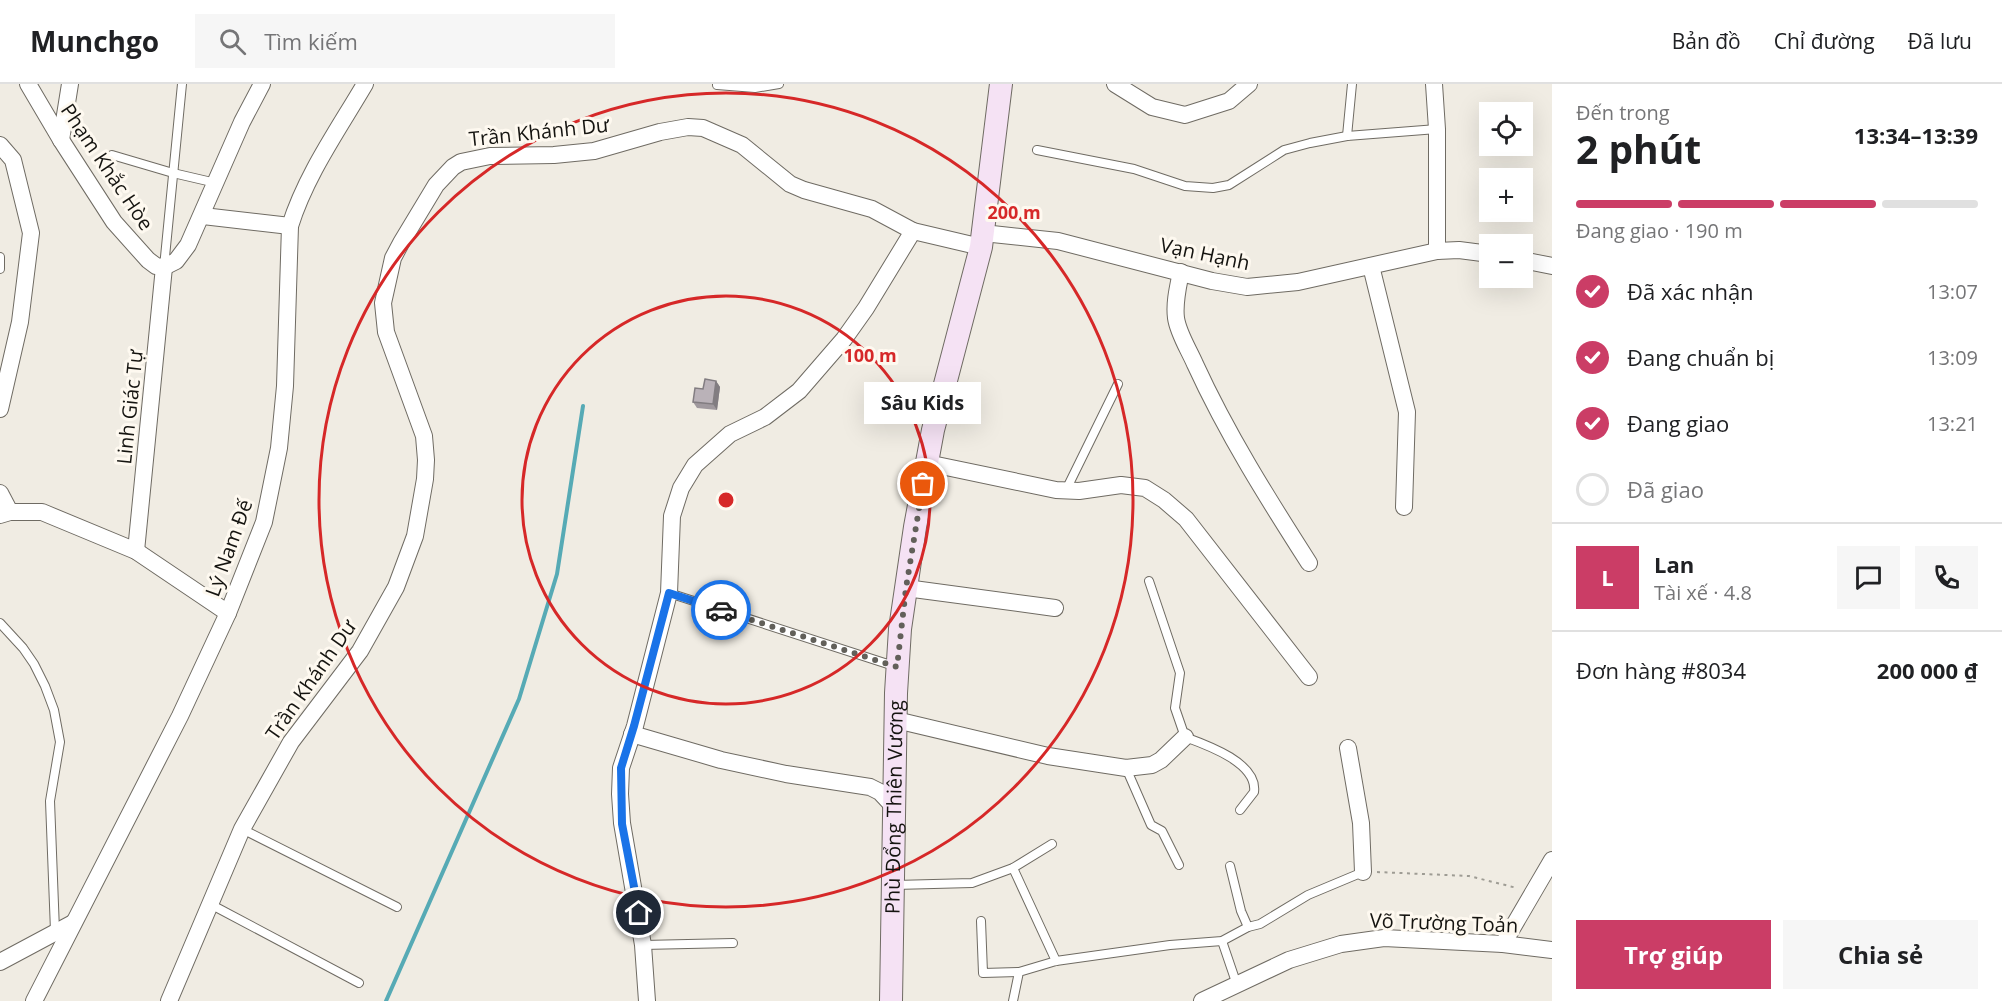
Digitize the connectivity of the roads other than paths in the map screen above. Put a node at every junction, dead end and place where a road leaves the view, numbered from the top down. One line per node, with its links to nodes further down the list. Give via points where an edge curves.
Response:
1 (28, 84): 15 (street, Phạm Khắc Hòe)
2 (70, 84): 15 (street)
3 (182, 84): 19 (lane)
4 (262, 84): 20 (street)
5 (365, 84): 22 (street, Lý Nam Đế, via 303,191)
6 (779, 84): 12 (lane, via 755,88)
7 (1001, 84): 24 (main road, Phù Đổng Thiên Vương)
8 (1116, 84): 9 (street, via 1152,107 1185,115 1229,101)
9 (1249, 84)
10 (1352, 84): 14 (lane)
11 (1434, 84): 13 (street)
12 (717, 85)
13 (1437, 129): 14 (lane); 25 (street)
14 (1347, 136): 17 (lane, via 1284,150 1229,185 1213,188 1185,186 1134,169)
15 (61, 140): 31 (street, Phạm Khắc Hòe, via 114,222 148,260)
16 (0, 145): 35 (street, via 13,160 31,233 20,322)
17 (1037, 150)
18 (112, 155): 19 (lane)
19 (173, 173): 20 (lane); 31 (lane)
20 (216, 183): 21 (street)
21 (202, 216): 22 (street); 31 (street, via 182,255)
22 (290, 226): 47 (street, Lý Nam Đế, via 279,448 264,522)
23 (913, 231): 24 (street, Trần Khánh Dư); 45 (street, via 844,339 799,391 765,417 730,434 695,465 681,488 672,516); 58 (street, Trần Khánh Dư, via 872,209 790,184 742,145 703,128 660,132 594,151 490,156 453,167 436,184 393,258 383,303 386,332 424,436 425,479 415,536 396,587 360,651 291,742)
24 (982, 240): 33 (street, Vạn Hạnh, via 1058,241); 36 (main road, Phù Đổng Thiên Vương)
25 (1437, 250): 26 (street, Vạn Hạnh); 29 (street, Vạn Hạnh)
26 (1479, 253)
27 (0, 257): 32 (lane)
28 (1533, 262): 30 (street)
29 (1371, 266): 33 (street, Vạn Hạnh, via 1269,286 1212,281); 39 (street, via 1407,412)
30 (1552, 266)
31 (164, 267): 41 (street, Linh Giác Tự)
32 (0, 269)
33 (1180, 272): 42 (street, via 1175,308 1183,338 1261,488)
34 (1118, 384): 37 (lane)
35 (0, 410)
36 (927, 463): 37 (street); 44 (main road, Phù Đổng Thiên Vương)
37 (1066, 490): 50 (street, via 1121,485 1146,488 1164,500 1186,519)
38 (0, 494): 40 (street)
39 (1404, 507)
40 (5, 514): 41 (street, via 42,512)
41 (136, 551): 47 (street)
42 (1309, 563)
43 (1149, 581): 53 (lane, via 1180,673 1175,708)
44 (906, 588): 46 (street); 49 (main road, Phù Đổng Thiên Vương)
45 (669, 593): 49 (lane); 52 (street)
46 (1055, 608)
47 (228, 613): 69 (street, Lý Nam Đế)
48 (0, 623): 71 (lane, via 34,664 54,710 60,742 50,801)
49 (897, 667): 51 (main road, Phù Đổng Thiên Vương)
50 (1309, 677)
51 (896, 720): 55 (street, via 1048,756); 56 (main road, Phù Đổng Thiên Vương)
52 (632, 734): 56 (street, via 721,760 870,787); 75 (street, via 621,768 620,794)
53 (1185, 737): 55 (street, via 1152,765); 57 (lane, via 1233,759 1247,771 1254,792)
54 (1348, 748): 64 (street, via 1361,823)
55 (1126, 768): 61 (lane, via 1151,825 1162,831)
56 (894, 807): 65 (main road, Phù Đổng Thiên Vương)
57 (1240, 810)
58 (242, 829): 66 (street, Trần Khánh Dư); 67 (lane)
59 (1052, 844): 63 (lane)
60 (1552, 860): 74 (street)
61 (1179, 865)
62 (1230, 866): 70 (lane)
63 (1013, 868): 65 (lane, via 972,883); 78 (lane)
64 (1363, 872): 70 (lane)
65 (892, 885): 85 (main road, Phù Đổng Thiên Vương)
66 (209, 903): 80 (lane); 83 (street, Trần Khánh Dư)
67 (397, 907)
68 (981, 921): 79 (lane, via 982,973)
69 (73, 922): 71 (street); 82 (street, Lý Nam Đế)
70 (1248, 927): 72 (lane)
71 (55, 931): 77 (street)
72 (1221, 941): 78 (lane); 81 (lane)
73 (733, 944): 75 (lane)
74 (1503, 944): 76 (street, Võ Trường Toản); 81 (street, Võ Trường Toản, via 1384,938 1341,944 1289,960)
75 (643, 945): 84 (street)
76 (1552, 950)
77 (0, 962)
78 (1056, 962): 79 (lane)
79 (1019, 972): 86 (lane)
80 (359, 983)
81 (1237, 985): 87 (street, Võ Trường Toản)
82 (34, 1001)
83 (169, 1001)
84 (646, 1001)
85 (891, 1001)
86 (1013, 1001)
87 (1202, 1001)

